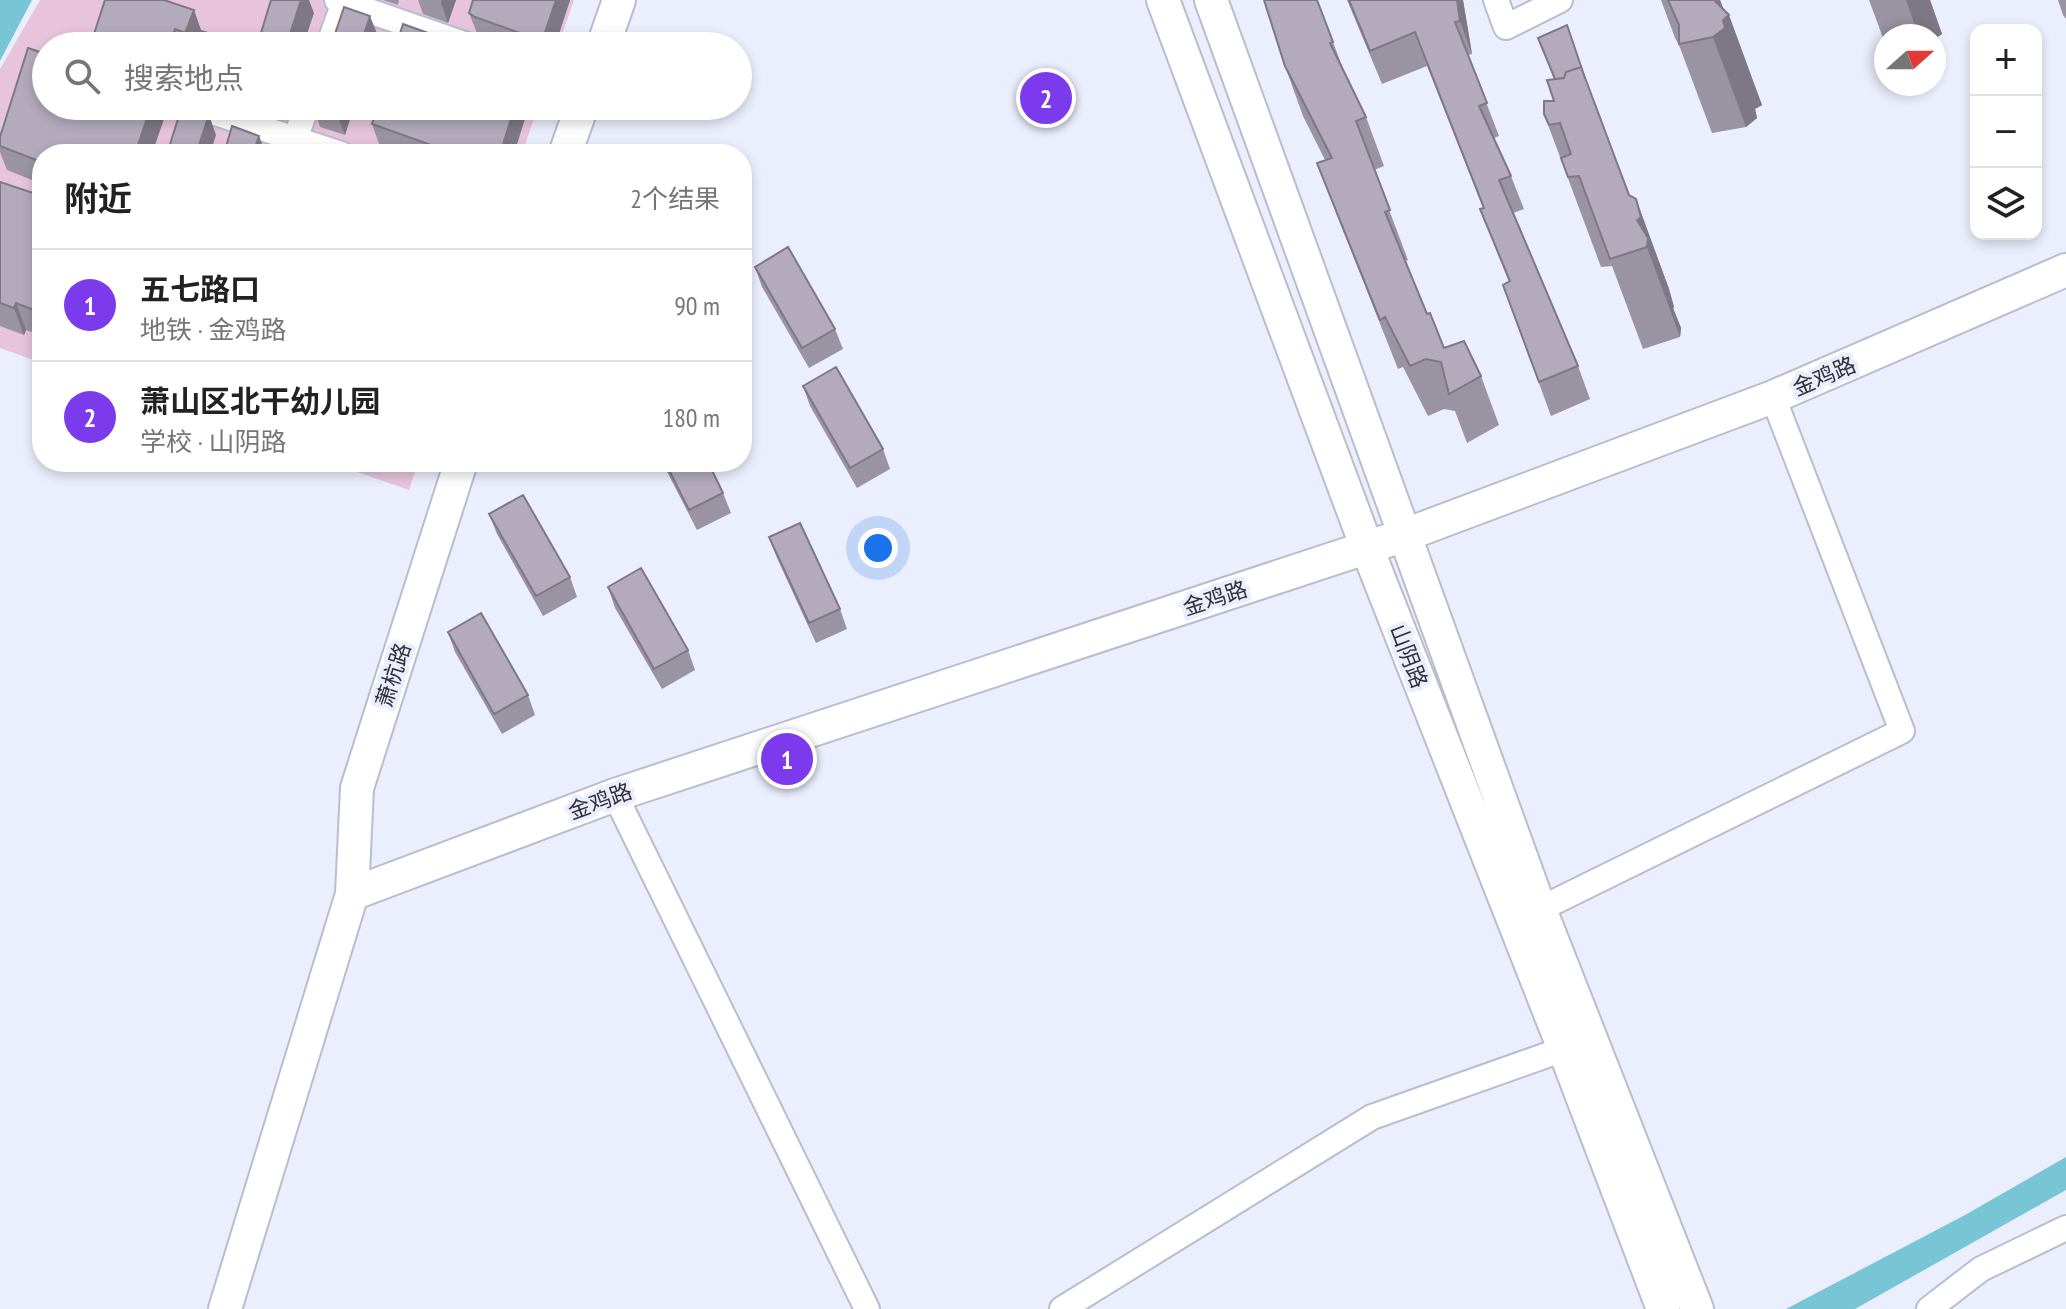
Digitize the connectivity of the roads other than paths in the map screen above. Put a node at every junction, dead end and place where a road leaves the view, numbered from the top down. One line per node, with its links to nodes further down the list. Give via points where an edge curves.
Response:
1 (619, 0): 9 (main road)
2 (1163, 0): 20 (main road, 山阴路)
3 (1211, 0): 19 (main road, 山阴路)
4 (1496, 0): 5 (street, via 1506,27)
5 (1560, 0)
6 (342, 1): 7 (street); 8 (street)
7 (332, 32)
8 (430, 32)
9 (608, 32)
10 (229, 120): 13 (street)
11 (302, 120): 14 (street)
12 (577, 120): 15 (main road)
13 (288, 144)
14 (294, 144)
15 (569, 144)
16 (2066, 270): 17 (main road, 金鸡路)
17 (1773, 397): 19 (main road, 金鸡路); 23 (street, via 1902,731)
18 (458, 472): 22 (main road, 萧杭路, via 357,788)
19 (1405, 535): 20 (main road, 金鸡路); 23 (main road, 山阴路)
20 (1367, 548): 21 (main road, 金鸡路); 24 (main road, 山阴路)
21 (615, 795): 22 (main road, 金鸡路); 29 (street)
22 (352, 894): 27 (main road, via 317,944); 28 (main road, 萧杭路)
23 (1540, 909): 26 (main road, 山阴路)
24 (1564, 1049): 26 (main road, 山阴路); 30 (street, via 1372,1117)
25 (2066, 1228): 31 (street, via 1981,1269)
26 (1679, 1306)
27 (204, 1309)
28 (225, 1309)
29 (867, 1309)
30 (1062, 1309)
31 (1929, 1309)

